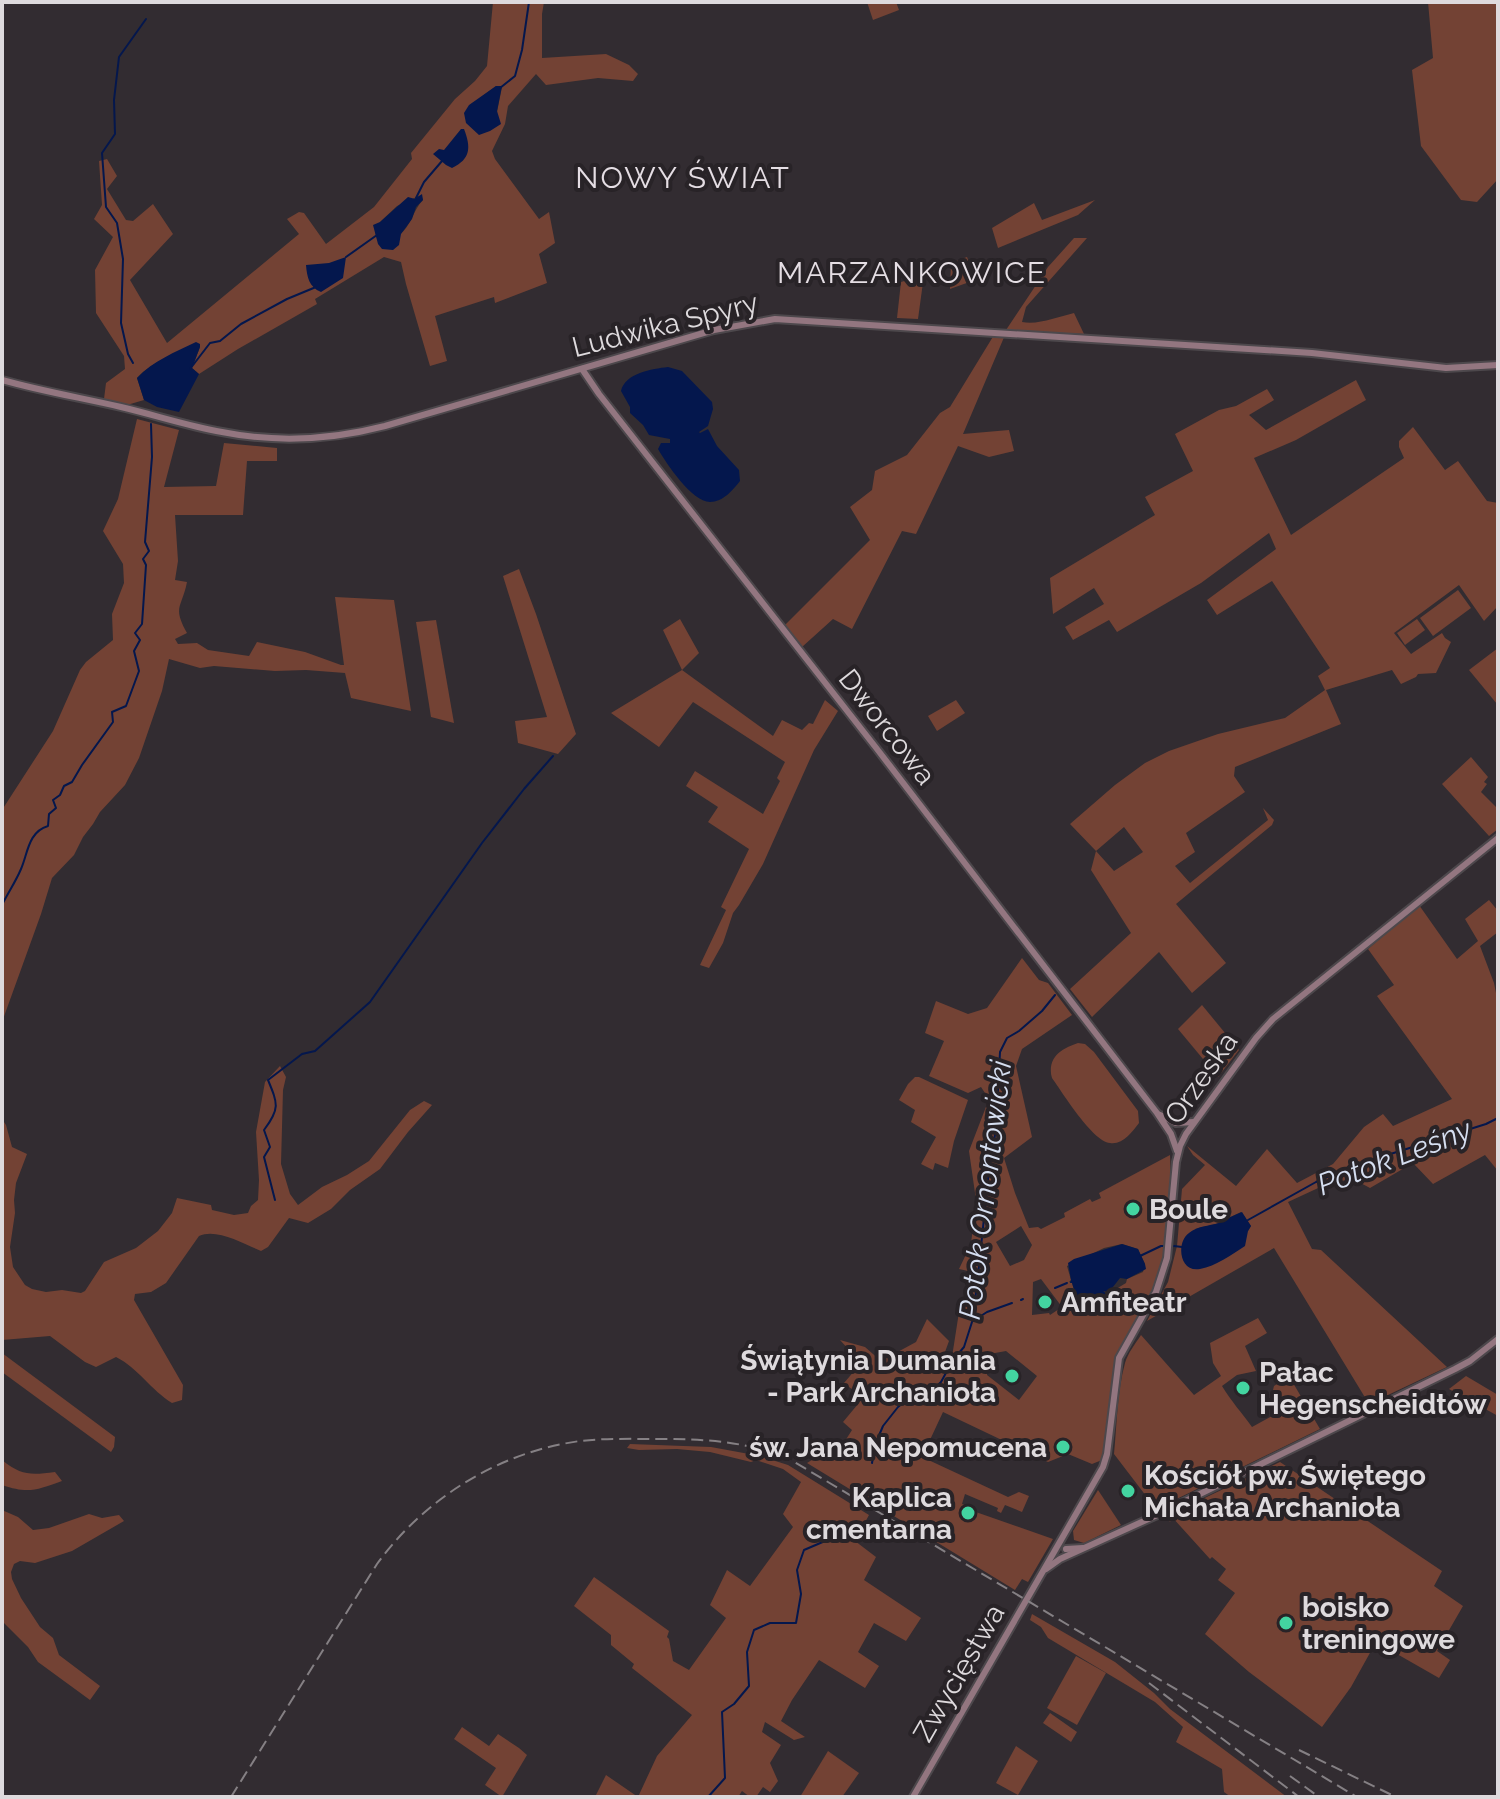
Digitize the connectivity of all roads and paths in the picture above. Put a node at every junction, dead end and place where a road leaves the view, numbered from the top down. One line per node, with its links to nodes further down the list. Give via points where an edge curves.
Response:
1 (1498, 365): 2 (street, Ludwika Spyry, via 1428,366 1312,353 775,319 714,330)
2 (582, 369): 3 (street, Ludwika Spyry, via 385,426 298,439 218,432); 5 (street, Dworcowa)
3 (2, 380)
4 (1498, 838): 6 (street, Orzeska, via 1273,1019)
5 (1157, 1113): 7 (street, Dworcowa); 8 (street, Dworcowa)
6 (1195, 1122): 7 (street); 9 (street, Orzeska)
7 (1177, 1123): 8 (street); 9 (street)
8 (1171, 1133): 9 (street); 10 (street, Dworcowa)
9 (1184, 1136): 10 (street, Orzeska)
10 (1178, 1153): 13 (street, Orzeska, via 1162,1275 1119,1358 1103,1467)
11 (1498, 1339): 12 (street, Zwycięstwa, via 1455,1369)
12 (1087, 1547): 13 (street); 14 (street, Zwycięstwa)
13 (1060, 1549): 14 (street, Orzeska, via 1067,1553); 14 (street, via 1056,1558); 15 (street, Zwycięstwa)
14 (1063, 1558): 15 (street, Zwycięstwa)
15 (1043, 1571): 16 (street, Zwycięstwa)
16 (913, 1797)

